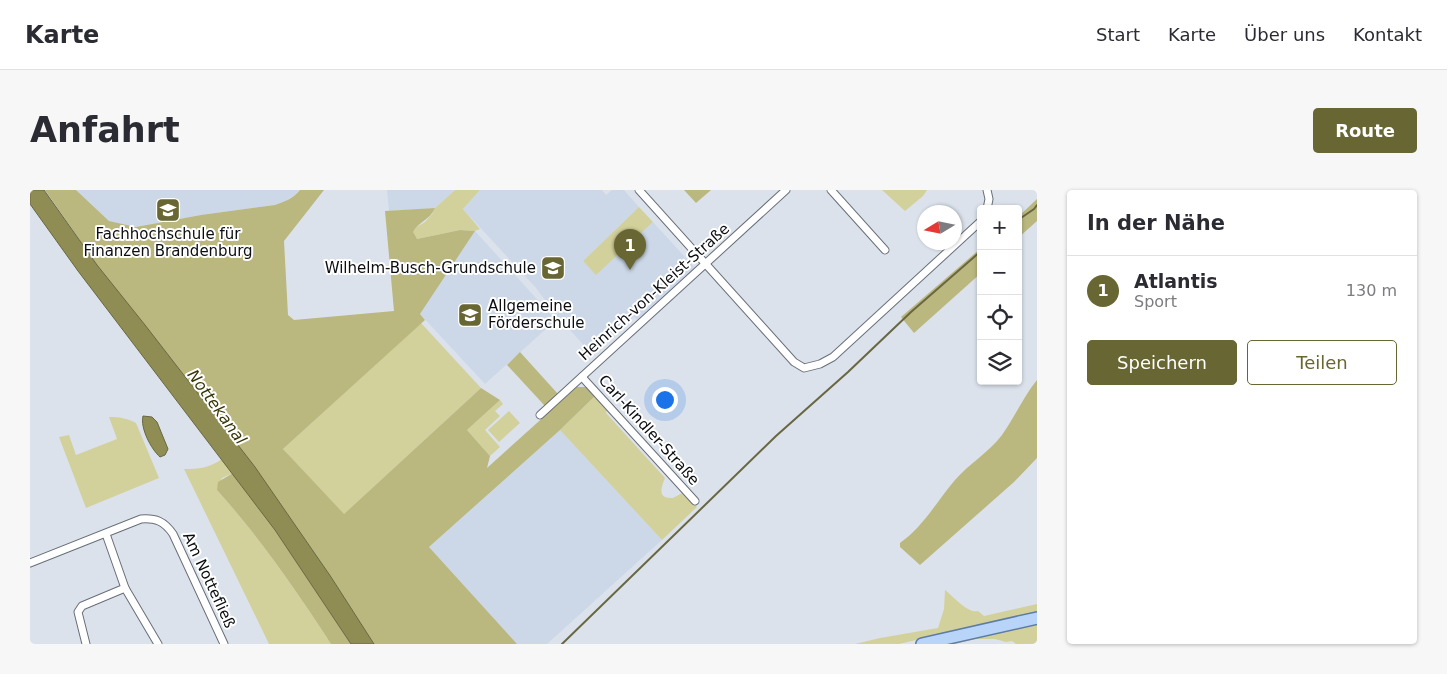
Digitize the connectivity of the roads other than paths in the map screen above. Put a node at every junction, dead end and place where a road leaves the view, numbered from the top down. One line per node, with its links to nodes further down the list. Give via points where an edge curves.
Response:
1 (639, 190): 8 (street)
2 (786, 190): 8 (street, Heinrich-von-Kleist-Straße)
3 (831, 190): 7 (street)
4 (987, 190): 5 (street)
5 (988, 205)
6 (977, 225): 8 (street, via 832,357 807,368 794,362)
7 (885, 250)
8 (705, 264): 9 (street, Heinrich-von-Kleist-Straße)
9 (582, 377): 10 (street, Heinrich-von-Kleist-Straße); 11 (street, Carl-Kindler-Straße)
10 (540, 415)
11 (695, 501)
12 (106, 534): 13 (street, Am Nottefließ); 14 (street); 16 (street, Am Nottefließ, via 140,519 151,518 167,525)
13 (30, 564)
14 (124, 588): 17 (street, via 82,606 78,612); 18 (street)
15 (1037, 618): 19 (main road)
16 (221, 643)
17 (86, 644)
18 (158, 644)
19 (922, 644)

